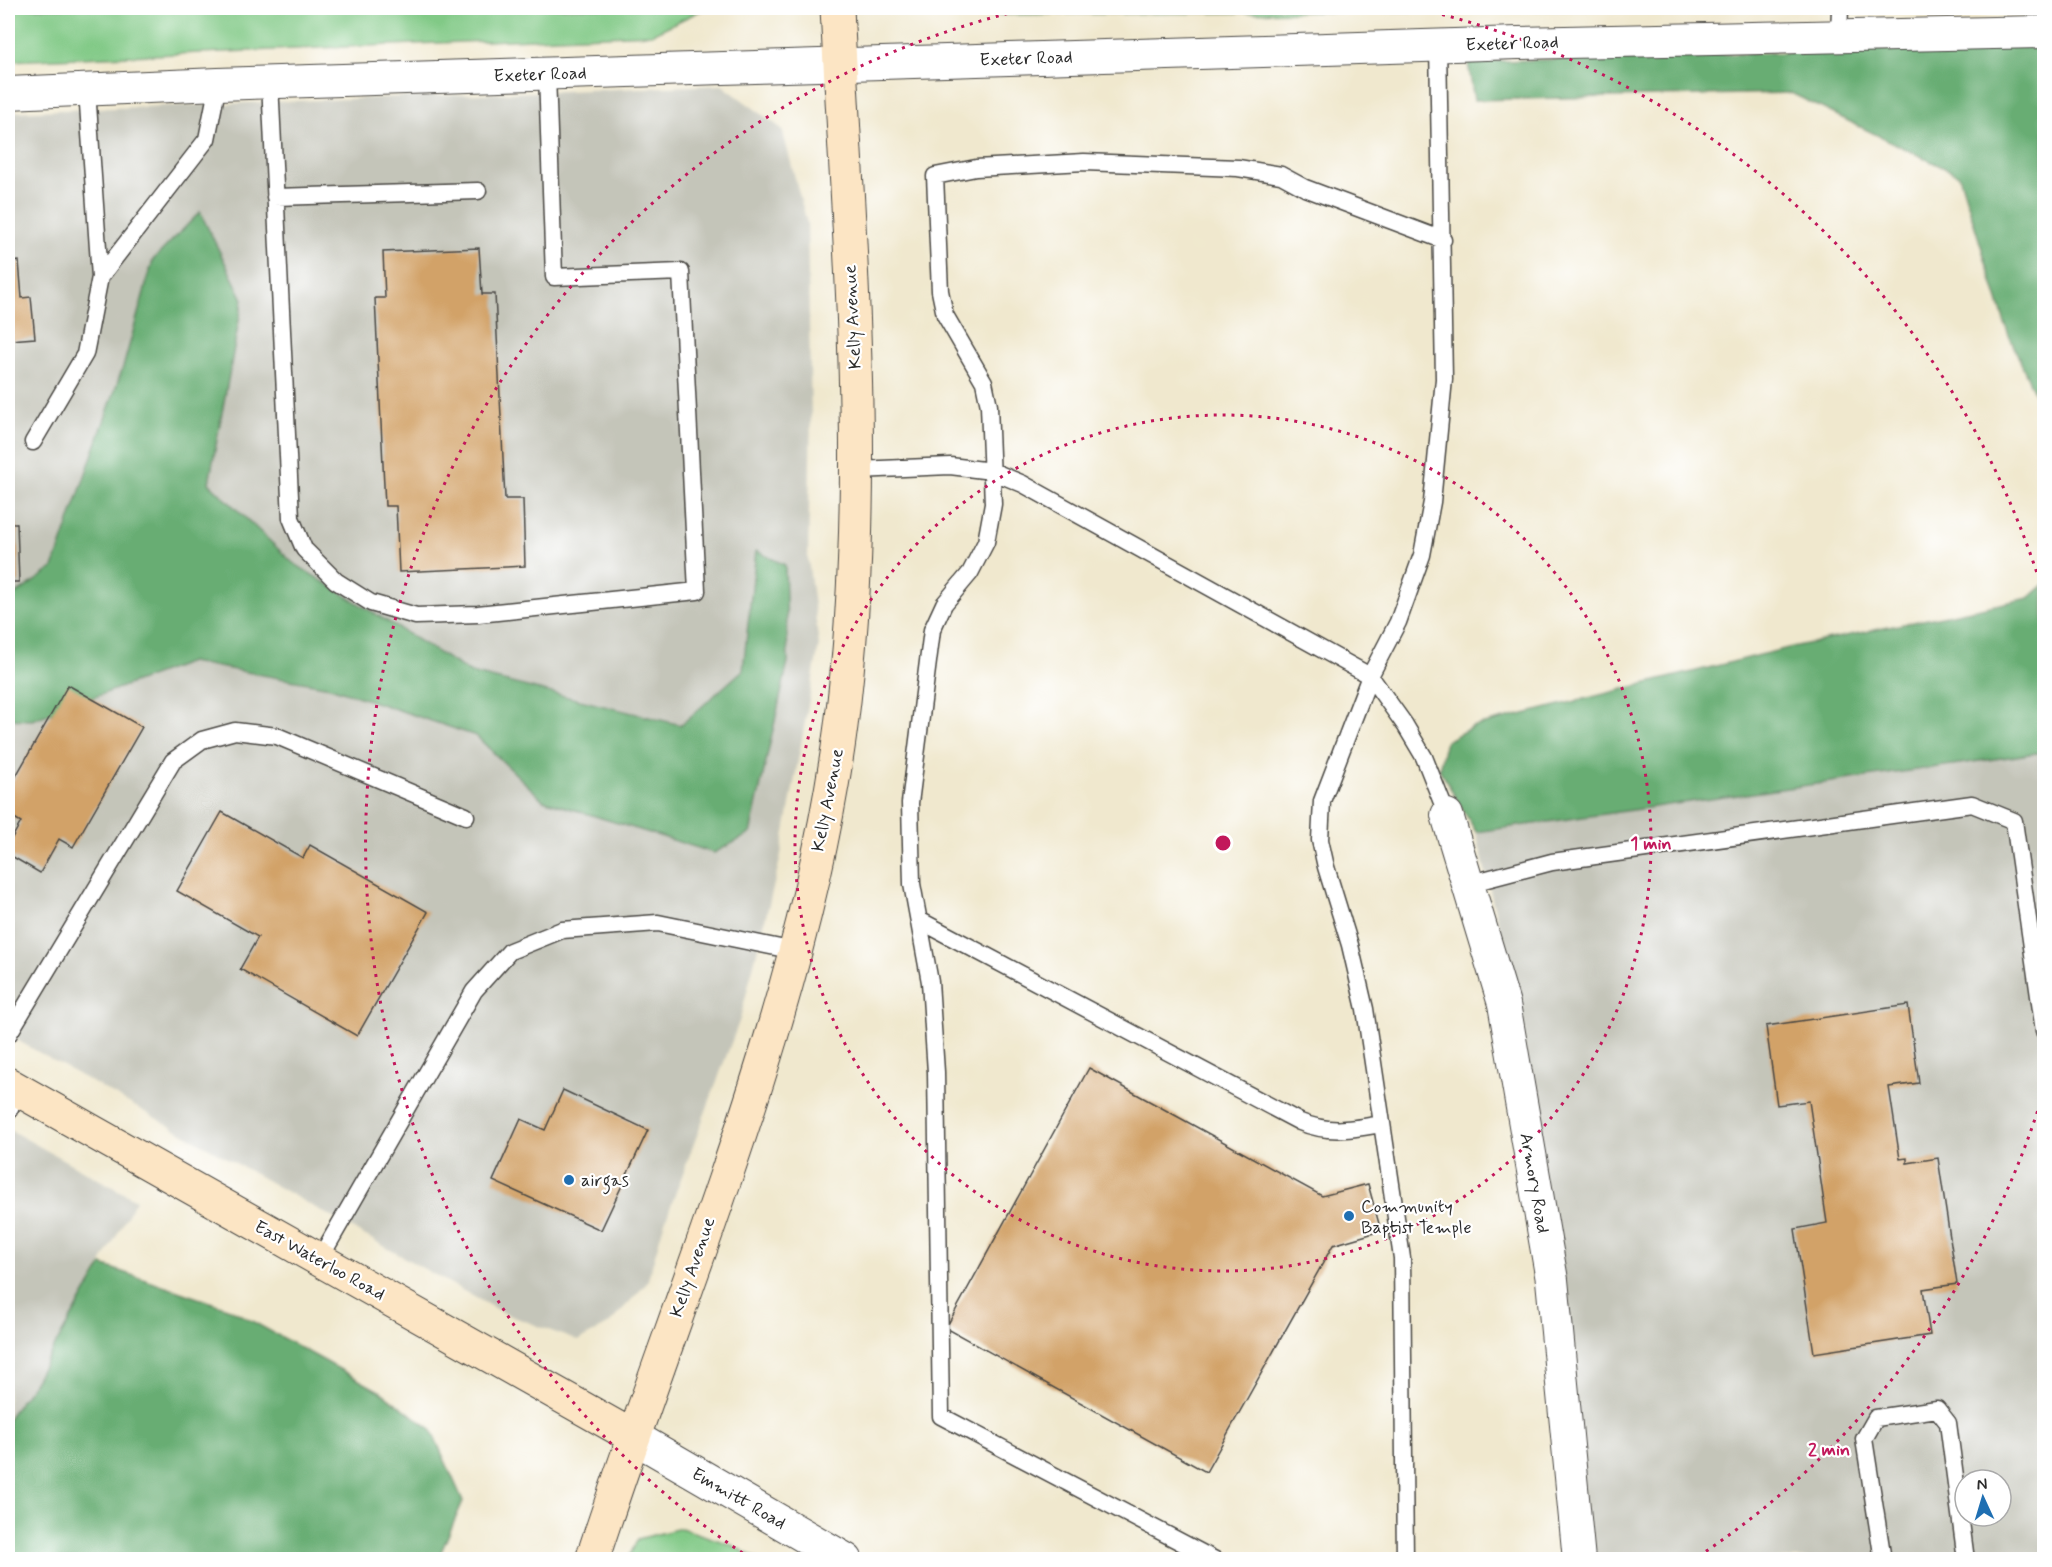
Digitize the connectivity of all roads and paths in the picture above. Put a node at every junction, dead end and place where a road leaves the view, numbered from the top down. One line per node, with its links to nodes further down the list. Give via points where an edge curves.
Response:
1 (837, 8): 5 (main road, Kelly Avenue)
2 (1840, 22): 3 (street, Exeter Road); 4 (street, Exeter Road)
3 (2044, 32)
4 (1438, 45): 5 (street, Exeter Road); 13 (lane)
5 (840, 64): 6 (street, Exeter Road); 16 (main road, Kelly Avenue)
6 (548, 74): 7 (street, Exeter Road); 12 (lane, via 554,277 681,272 696,591 478,614 416,616 371,603 336,581 304,549 291,518)
7 (270, 82): 8 (street, Exeter Road); 12 (lane)
8 (218, 84): 9 (street, Exeter Road); 14 (lane, via 207,139)
9 (87, 90): 10 (street, Exeter Road); 14 (lane)
10 (8, 93)
11 (478, 190): 12 (lane)
12 (275, 197)
13 (1443, 240): 17 (lane, via 1281,176 1238,168 1084,162 976,168 935,176 940,291 945,315 984,382); 18 (lane, via 1444,379 1432,502 1422,555 1406,600)
14 (100, 277): 15 (lane, via 85,354)
15 (33, 442)
16 (858, 470): 17 (lane, via 950,466); 23 (main road, Kelly Avenue, via 854,604 840,727 829,802)
17 (992, 471): 18 (lane, via 1023,484); 22 (lane, via 993,504 986,542 970,573 944,604 932,630 910,803 912,884)
18 (1370, 676): 19 (lane, via 1424,757); 27 (lane, via 1322,801 1320,840 1365,1010)
19 (1447, 815): 21 (street, Armory Road)
20 (466, 816): 25 (lane, via 277,736 235,731 202,740 173,761)
21 (1468, 884): 24 (lane, via 1552,862 1972,804 2014,821); 34 (street, Armory Road, via 1503,1004 1552,1280)
22 (919, 920): 27 (lane, via 1300,1122 1320,1130 1340,1131); 32 (lane, via 930,982 936,1072 941,1416)
23 (795, 951): 28 (lane, via 658,923 562,930 510,951 474,991); 29 (main road, Kelly Avenue, via 735,1142)
24 (2044, 1030)
25 (8, 1035)
26 (11, 1096): 28 (main road, East Waterloo Road)
27 (1382, 1124): 33 (lane, via 1402,1258)
28 (319, 1260): 29 (main road, East Waterloo Road)
29 (632, 1436): 30 (main road, Kelly Avenue); 31 (street, Emmitt Road)
30 (592, 1560)
31 (846, 1560)
32 (1215, 1560)
33 (1405, 1560)
34 (1578, 1560)
35 (1883, 1560): 36 (lane, via 1864,1439 1876,1418 1937,1409 1948,1424)
36 (1966, 1560)

